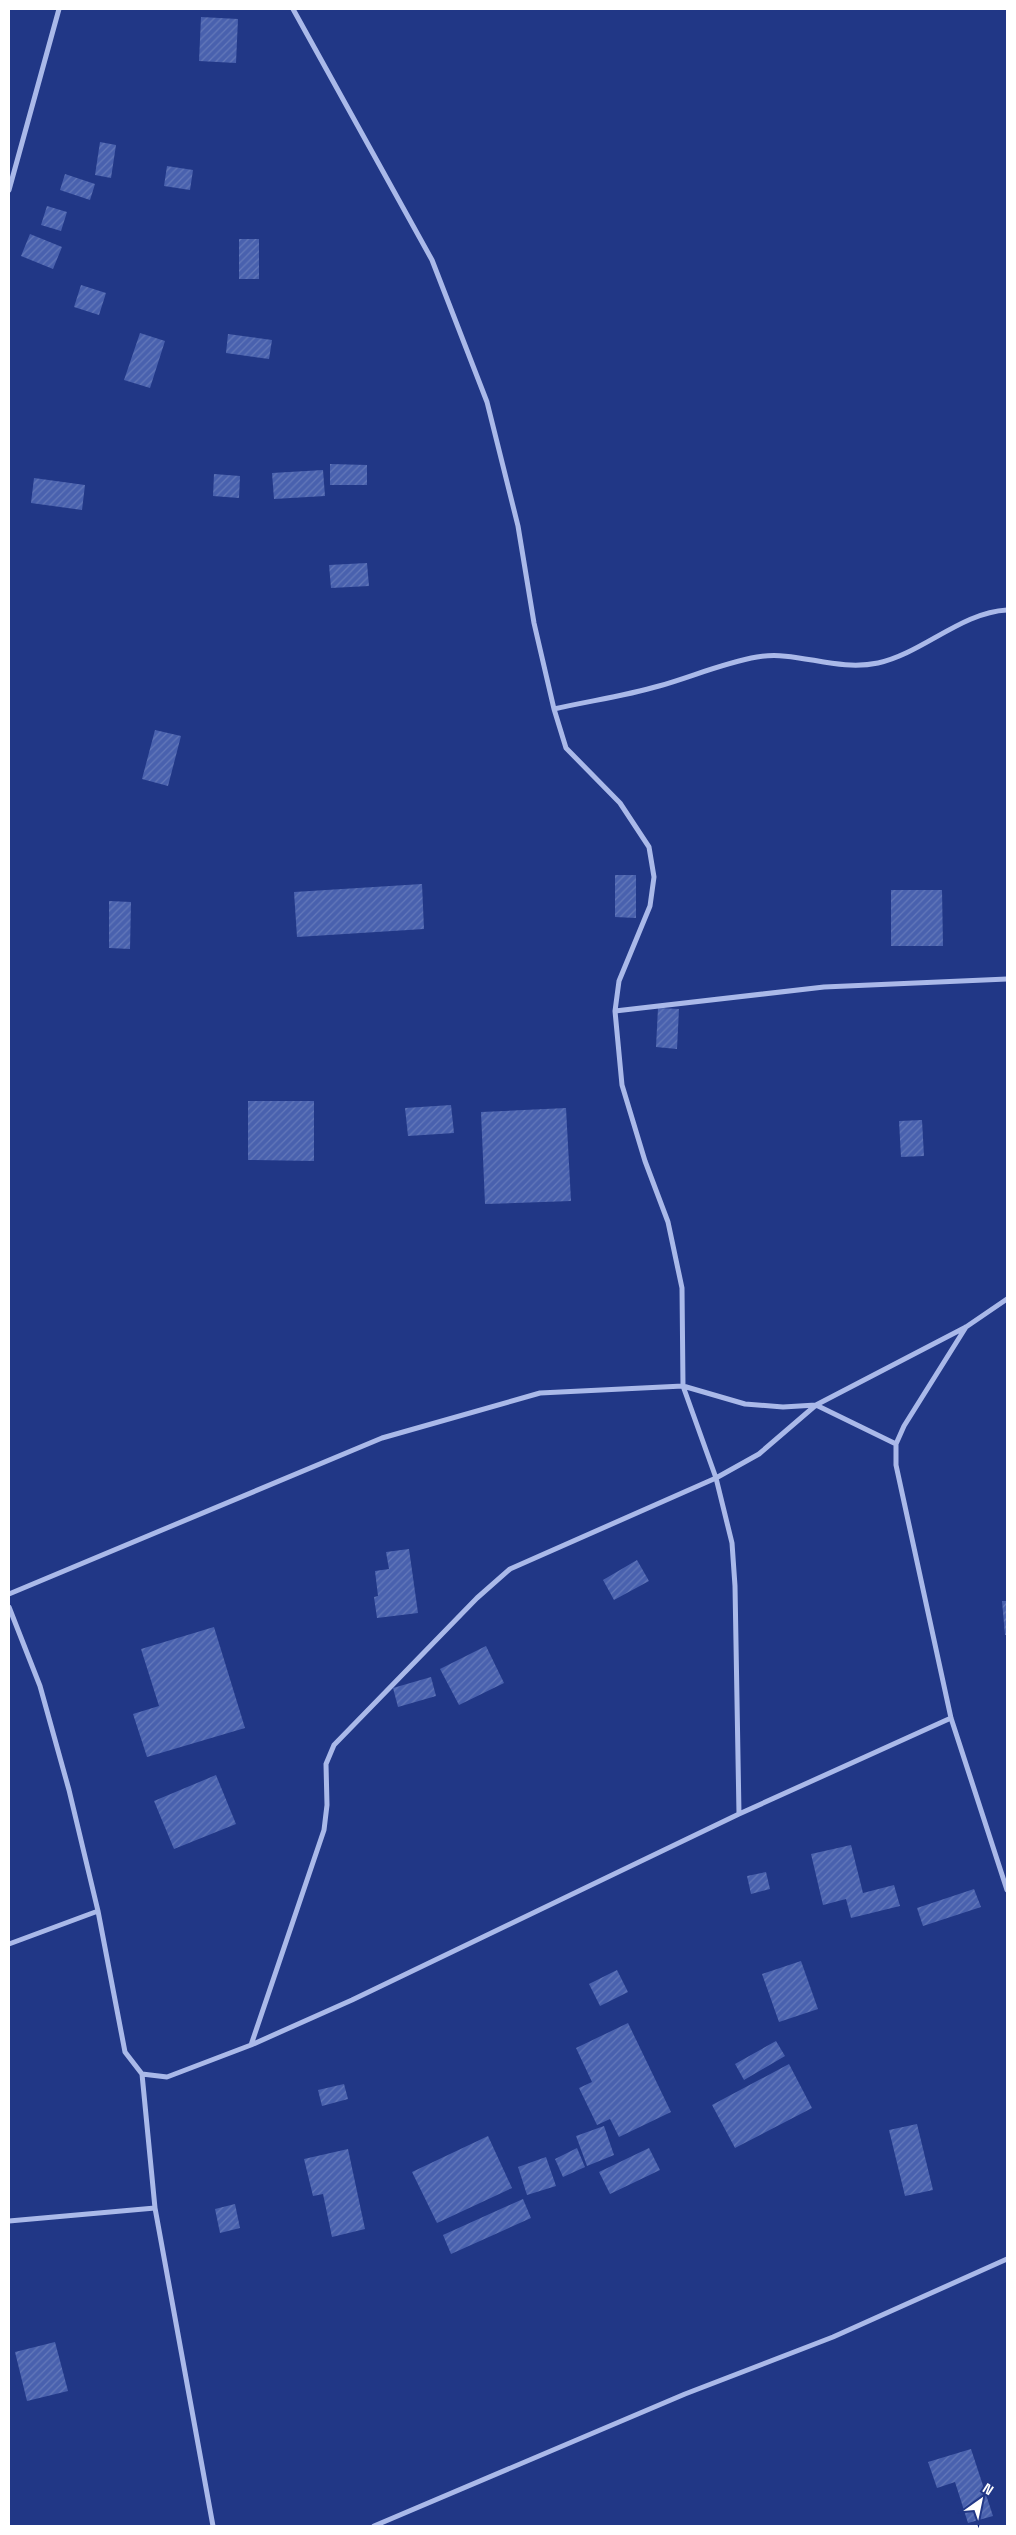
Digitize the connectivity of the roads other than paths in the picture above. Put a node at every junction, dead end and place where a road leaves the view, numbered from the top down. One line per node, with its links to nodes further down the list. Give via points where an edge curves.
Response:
1 (59, 9): 3 (street)
2 (293, 9): 5 (street, via 432,260 487,402 518,526 534,623)
3 (9, 190)
4 (1007, 610): 5 (street, via 974,619 887,661 860,667 779,656 758,657 657,687)
5 (554, 709): 7 (street, via 566,748 620,803 649,847 654,876 650,906 619,981)
6 (1007, 979): 7 (street, via 824,987)
7 (615, 1011): 10 (street, via 622,1084 645,1161 668,1222 682,1288)
8 (1007, 1299): 9 (street)
9 (966, 1327): 11 (street); 12 (street)
10 (683, 1386): 11 (street, via 745,1404); 13 (street); 14 (street, via 540,1393 382,1438)
11 (816, 1405): 12 (street); 13 (street, via 759,1454)
12 (896, 1444): 16 (street, via 896,1465)
13 (716, 1478): 17 (street, via 732,1543 736,1586); 21 (street, via 510,1569 477,1598 334,1745 326,1764 324,1830)
14 (9, 1594)
15 (9, 1607): 19 (street, via 40,1686)
16 (951, 1718): 17 (street); 18 (street)
17 (739, 1814): 21 (street, via 352,2000)
18 (1007, 1890)
19 (98, 1911): 20 (street); 22 (street, via 125,2052)
20 (9, 1944)
21 (251, 2045): 22 (street, via 167,2077)
22 (142, 2074): 23 (street)
23 (155, 2208): 24 (street); 26 (street)
24 (9, 2221)
25 (1007, 2258): 27 (street, via 833,2337 685,2394)
26 (213, 2526)
27 (374, 2526)

